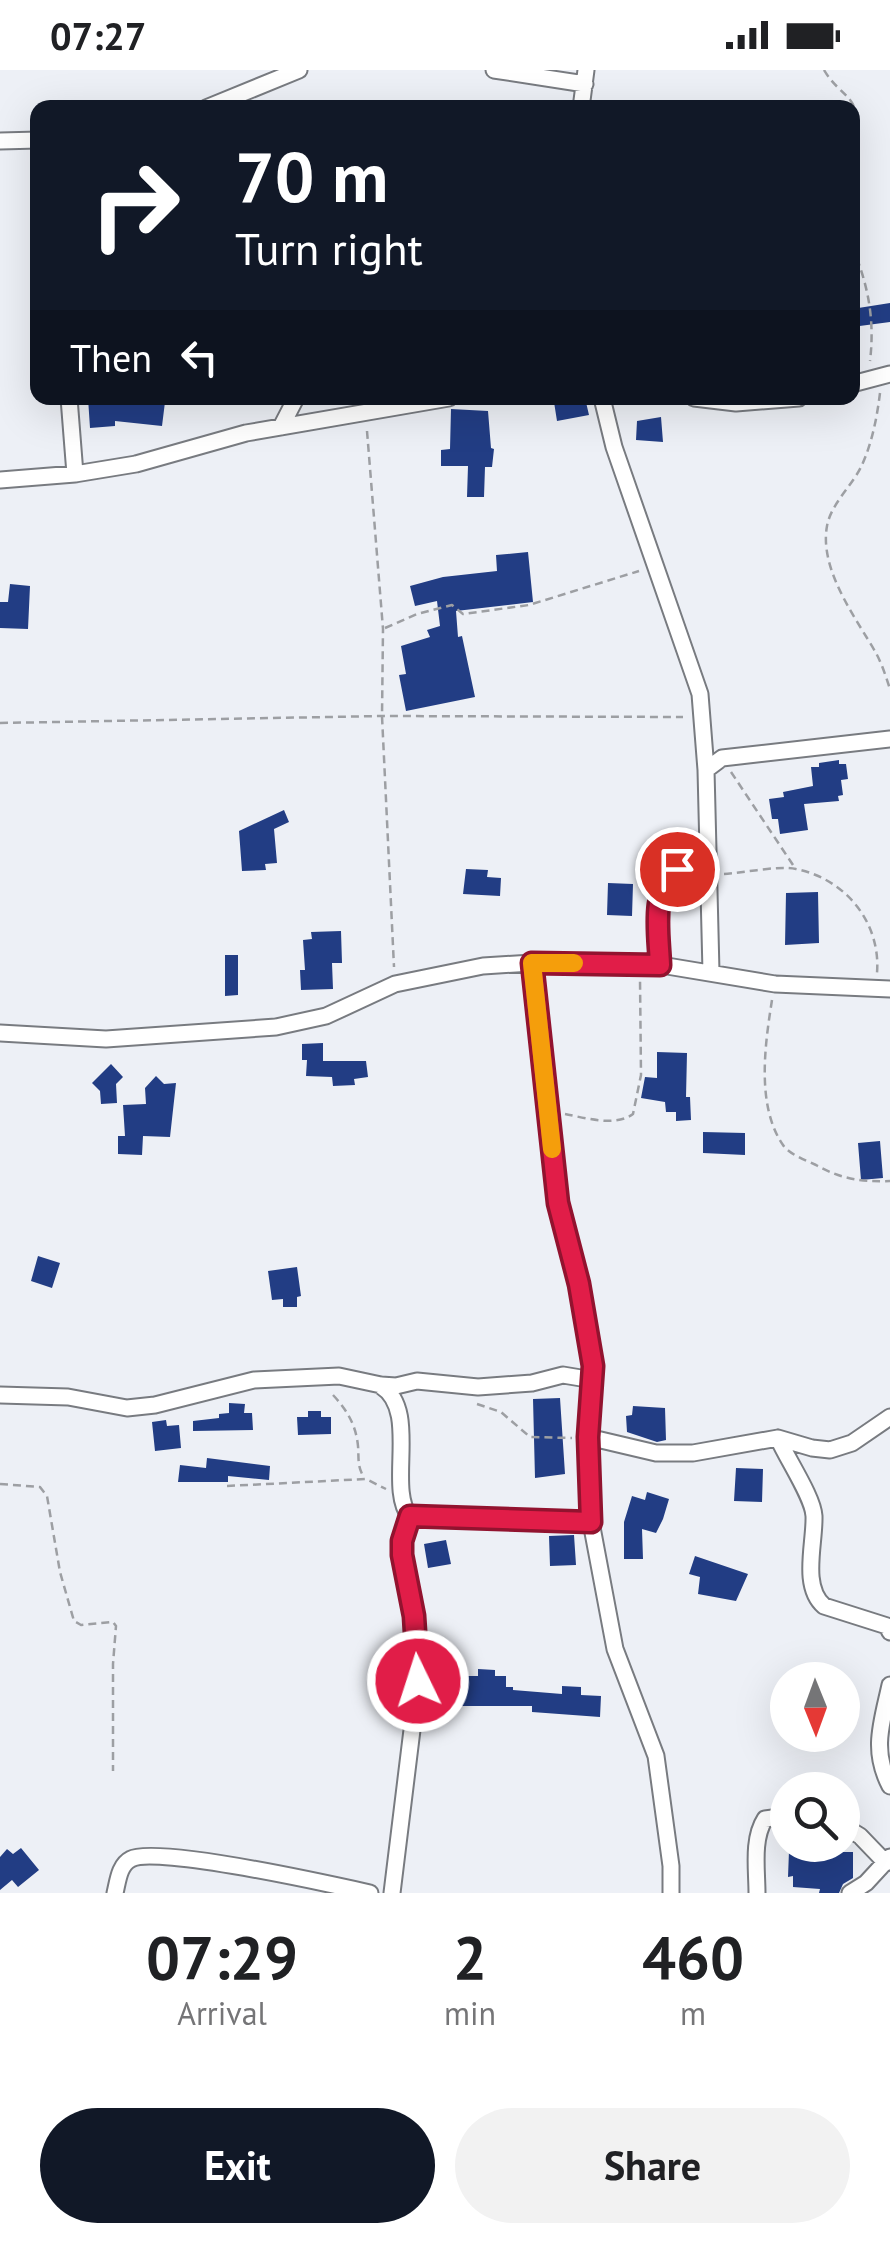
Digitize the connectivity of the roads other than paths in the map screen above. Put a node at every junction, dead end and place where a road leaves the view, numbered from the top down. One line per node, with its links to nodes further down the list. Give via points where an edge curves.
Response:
1 (299, 70): 4 (street)
2 (494, 70): 3 (street)
3 (585, 77)
4 (241, 100)
5 (30, 140): 6 (street)
6 (0, 141)
7 (70, 405): 14 (street)
8 (291, 405): 13 (street)
9 (299, 405): 12 (street)
10 (415, 405): 12 (street)
11 (604, 405): 17 (street, via 689,658)
12 (311, 423): 13 (street)
13 (281, 427): 14 (street)
14 (75, 474): 15 (street)
15 (0, 480)
16 (890, 739): 17 (street, via 722,758)
17 (706, 770): 18 (street)
18 (708, 854): 20 (street, via 666,878 658,921); 21 (street)
19 (532, 963): 20 (street); 23 (street, via 395,984 326,1016 276,1027 106,1039); 24 (street, via 558,1203 583,1302)
20 (660, 965): 21 (street)
21 (710, 972): 22 (street, via 774,984)
22 (882, 989)
23 (0, 1033)
24 (593, 1380): 25 (street, via 567,1374 478,1388 417,1381); 28 (street)
25 (380, 1385): 26 (street, via 321,1377 254,1380 138,1407); 30 (street, via 396,1409 403,1506)
26 (0, 1395)
27 (890, 1417): 29 (street, via 841,1448)
28 (588, 1437): 29 (street, via 656,1453); 31 (street)
29 (778, 1438): 32 (street, via 814,1512 816,1599)
30 (410, 1516): 31 (street); 40 (street, via 402,1555 418,1681)
31 (591, 1522): 41 (street, via 616,1650 656,1756)
32 (890, 1632)
33 (890, 1685): 34 (street, via 877,1747)
34 (890, 1786)
35 (770, 1818): 42 (street, via 760,1826)
36 (860, 1836): 37 (street)
37 (888, 1860): 43 (street)
38 (115, 1893): 39 (street, via 128,1859 140,1856)
39 (370, 1893)
40 (392, 1893)
41 (671, 1893)
42 (757, 1893)
43 (850, 1893)

